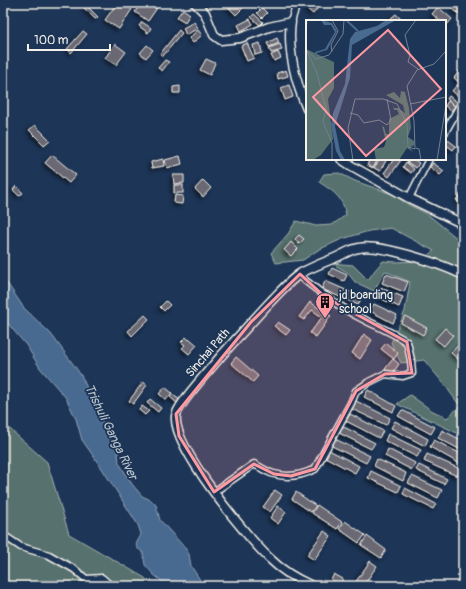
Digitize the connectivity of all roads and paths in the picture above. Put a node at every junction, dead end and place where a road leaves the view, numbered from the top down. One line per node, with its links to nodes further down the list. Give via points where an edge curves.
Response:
1 (195, 3): 3 (street, via 205,13 214,35 221,40 240,38)
2 (297, 3): 3 (street)
3 (291, 22): 5 (street, via 289,34 292,58 298,88)
4 (463, 100): 6 (street)
5 (306, 107)
6 (446, 130)
7 (342, 160): 9 (street)
8 (428, 160): 9 (street)
9 (409, 198): 10 (street)
10 (463, 224)
11 (300, 274): 12 (street, Sinchai Path, via 359,248 374,247 429,261); 13 (street, Sinchai Path, via 251,322 196,386 176,414 179,436); 13 (street, via 325,297 407,342 412,360 412,373 403,376 385,374 356,391 315,469 306,474 291,476 274,474 254,464)
12 (463, 275)
13 (214, 492): 16 (street, Sinchai Path, via 269,559)
14 (3, 535): 15 (street, via 21,547 49,555 86,579 102,578)
15 (111, 586)
16 (312, 586)

